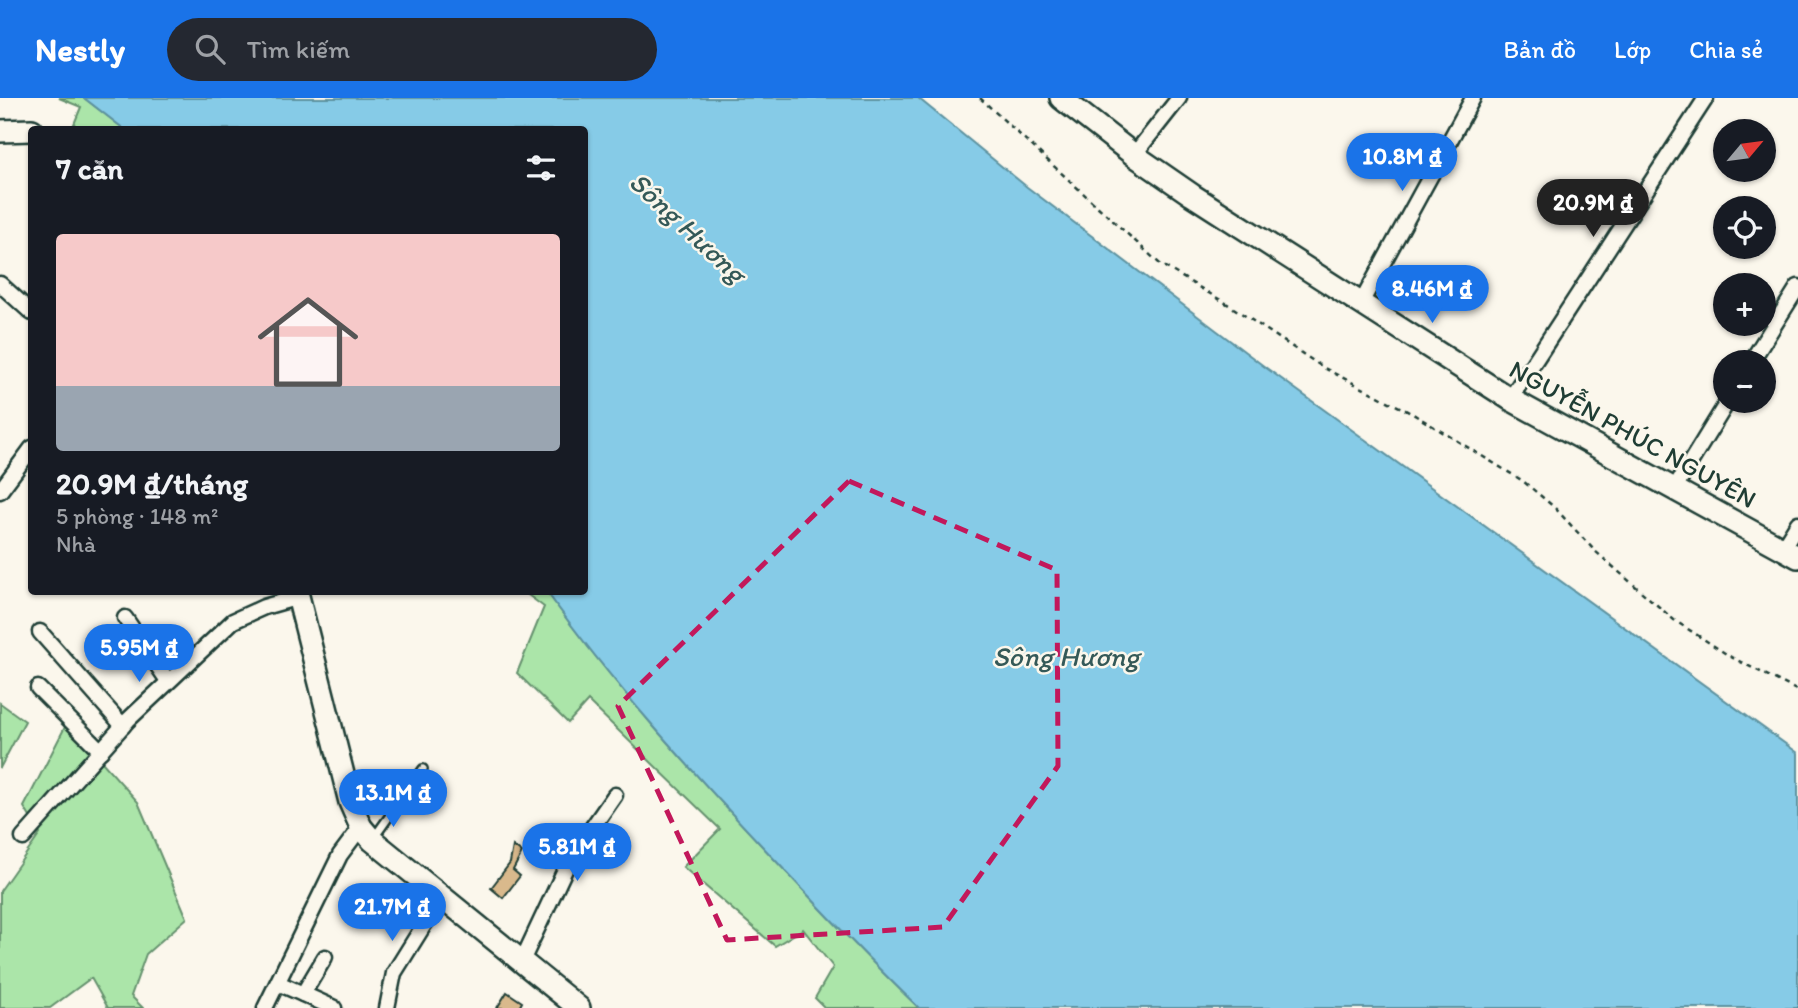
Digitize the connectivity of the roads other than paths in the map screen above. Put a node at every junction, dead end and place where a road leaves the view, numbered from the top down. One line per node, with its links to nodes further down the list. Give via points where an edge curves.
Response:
1 (1061, 98): 7 (main road, NGUYỄN PHÚC NGUYÊN)
2 (1179, 98): 7 (street)
3 (1474, 98): 10 (street)
4 (1706, 98): 13 (street)
5 (28, 130): 6 (main road)
6 (0, 131)
7 (1134, 155): 10 (main road, NGUYỄN PHÚC NGUYÊN)
8 (0, 284): 11 (street)
9 (1798, 287): 12 (street)
10 (1360, 305): 13 (main road, NGUYỄN PHÚC NGUYÊN)
11 (28, 309)
12 (1759, 350)
13 (1510, 399): 16 (main road, NGUYỄN PHÚC NGUYÊN)
14 (1721, 413): 16 (street)
15 (28, 453): 17 (street)
16 (1674, 489): 19 (main road, NGUYỄN PHÚC NGUYÊN)
17 (0, 491)
18 (1798, 523): 19 (street)
19 (1790, 552)
20 (295, 595): 24 (street, via 242,615)
21 (298, 595): 30 (main road, via 350,802)
22 (125, 618): 24 (street)
23 (40, 632): 26 (street)
24 (168, 681): 26 (street)
25 (38, 688): 27 (street)
26 (123, 726): 27 (street)
27 (101, 751): 31 (street)
28 (423, 769): 30 (lane)
29 (615, 795): 34 (street, via 564,870)
30 (367, 834): 32 (main road); 35 (street, via 340,855)
31 (23, 838)
32 (442, 896): 34 (main road); 39 (street, via 394,973)
33 (325, 957): 36 (street)
34 (522, 961): 40 (main road)
35 (278, 983): 36 (street); 37 (street)
36 (303, 994): 38 (street)
37 (265, 1008)
38 (334, 1008)
39 (387, 1008)
40 (579, 1008)

